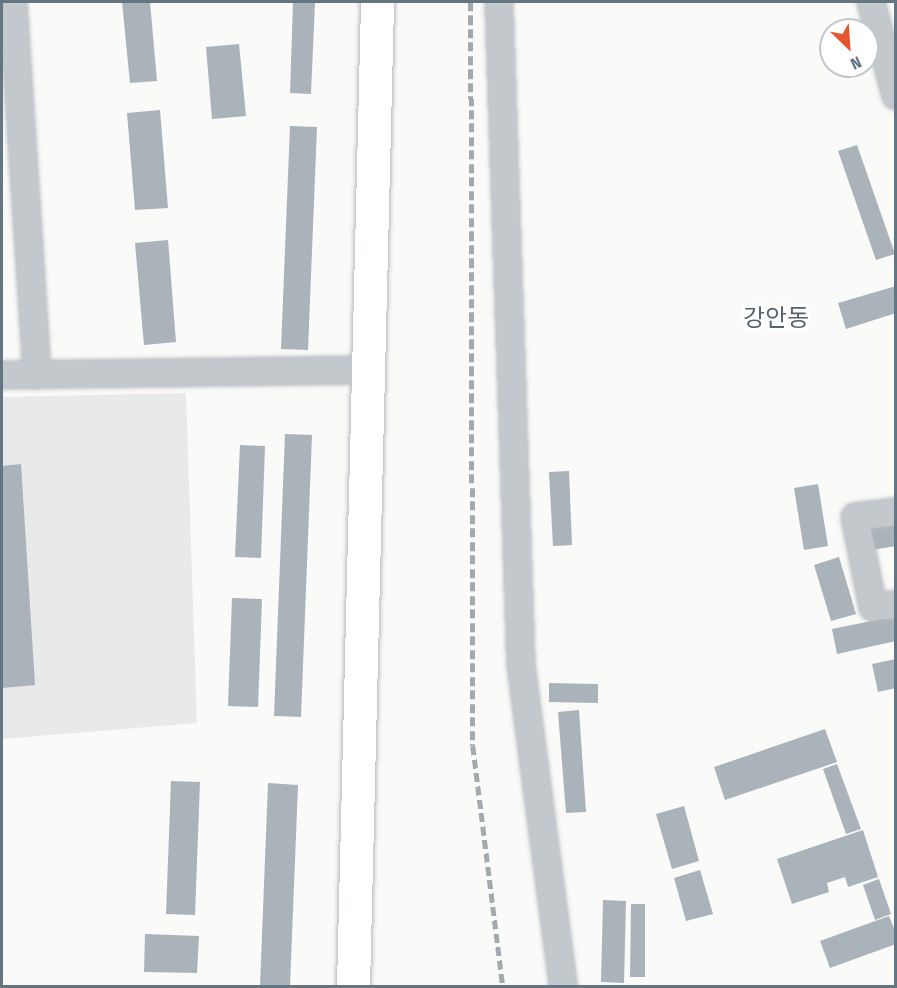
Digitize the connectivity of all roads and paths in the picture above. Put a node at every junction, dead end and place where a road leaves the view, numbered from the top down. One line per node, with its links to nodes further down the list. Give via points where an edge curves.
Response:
1 (13, 2): 8 (street)
2 (376, 2): 6 (main road)
3 (500, 2): 12 (street, via 521,665)
4 (872, 2): 5 (street)
5 (896, 96)
6 (369, 370): 8 (street); 11 (main road)
7 (2, 375): 8 (street)
8 (37, 375)
9 (896, 512): 10 (street, via 855,517 873,607)
10 (896, 604)
11 (353, 987)
12 (563, 987)

